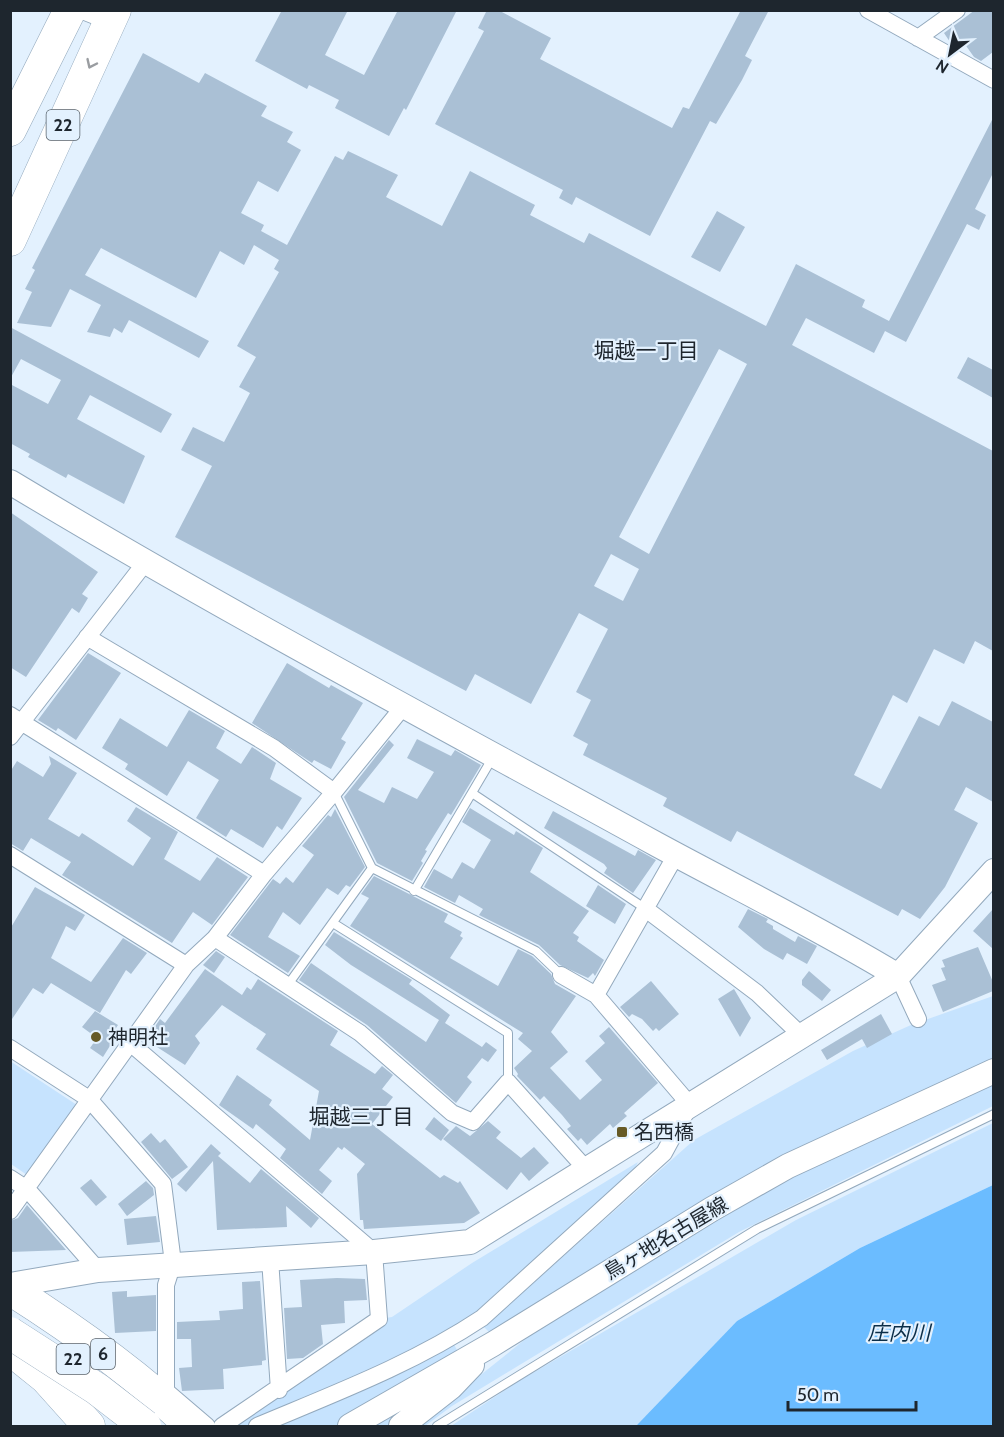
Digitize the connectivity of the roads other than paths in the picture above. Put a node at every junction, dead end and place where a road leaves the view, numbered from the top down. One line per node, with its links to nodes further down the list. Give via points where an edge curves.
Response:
1 (70, 10): 8 (highway, 22)
2 (80, 10): 5 (street)
3 (868, 10): 6 (street)
4 (957, 10): 6 (street)
5 (112, 16): 9 (highway, 22, one-way to 9)
6 (918, 38): 7 (street)
7 (993, 80)
8 (10, 130)
9 (10, 240)
10 (10, 482): 11 (street)
11 (145, 563): 12 (street); 13 (street)
12 (87, 637): 14 (street); 17 (street, via 274,748)
13 (403, 706): 16 (street); 17 (street)
14 (16, 719): 15 (street); 23 (street)
15 (10, 737)
16 (495, 755): 18 (lane); 20 (street)
17 (334, 792): 21 (lane); 23 (street)
18 (472, 793): 24 (lane); 25 (lane)
19 (10, 855): 28 (street)
20 (676, 855): 25 (street); 30 (street, via 826,933)
21 (372, 868): 24 (lane); 26 (lane)
22 (993, 871): 30 (street)
23 (264, 874): 27 (street)
24 (414, 891): 29 (lane, via 536,951)
25 (647, 910): 32 (street); 34 (street, via 757,993)
26 (333, 923): 31 (lane); 38 (lane, via 508,1033)
27 (215, 939): 28 (street); 31 (street)
28 (186, 965): 35 (street)
29 (561, 975): 32 (street)
30 (898, 976): 33 (street); 34 (street)
31 (288, 986): 38 (street, via 360,1034 452,1113 473,1122)
32 (596, 996): 40 (street)
33 (918, 1019)
34 (802, 1036): 40 (street)
35 (129, 1042): 39 (street); 46 (street)
36 (10, 1048): 39 (street)
37 (993, 1071): 54 (street, 鳥ヶ地名古屋線, via 788,1166)
38 (508, 1082): 42 (street)
39 (88, 1099): 44 (street); 48 (street, via 163,1184)
40 (690, 1105): 42 (street); 53 (street, via 664,1153 482,1318)
41 (993, 1114): 67 (lane, via 757,1229)
42 (586, 1169): 46 (street, via 470,1242)
43 (10, 1178): 44 (street)
44 (27, 1189): 45 (street); 49 (street)
45 (10, 1211)
46 (374, 1252): 47 (street); 57 (street, via 379,1319)
47 (270, 1259): 48 (street); 57 (street)
48 (173, 1263): 49 (street); 62 (street, via 166,1285 166,1391)
49 (98, 1270): 50 (street)
50 (10, 1287): 61 (highway, 6, via 143,1384)
51 (10, 1296): 59 (highway, 22, via 86,1372)
52 (10, 1333): 60 (highway, 6, bridge, via 97,1389)
53 (451, 1339): 56 (street); 64 (street)
54 (493, 1344): 56 (street, 鳥ヶ地名古屋線); 66 (street, via 451,1387)
55 (10, 1349): 58 (highway, 22, via 46,1378)
56 (463, 1361): 65 (street, 鳥ヶ地名古屋線)
57 (279, 1390): 63 (street)
58 (89, 1426)
59 (130, 1426)
60 (145, 1426)
61 (190, 1426)
62 (207, 1426)
63 (222, 1426)
64 (257, 1426)
65 (350, 1426)
66 (401, 1426)
67 (437, 1426)

